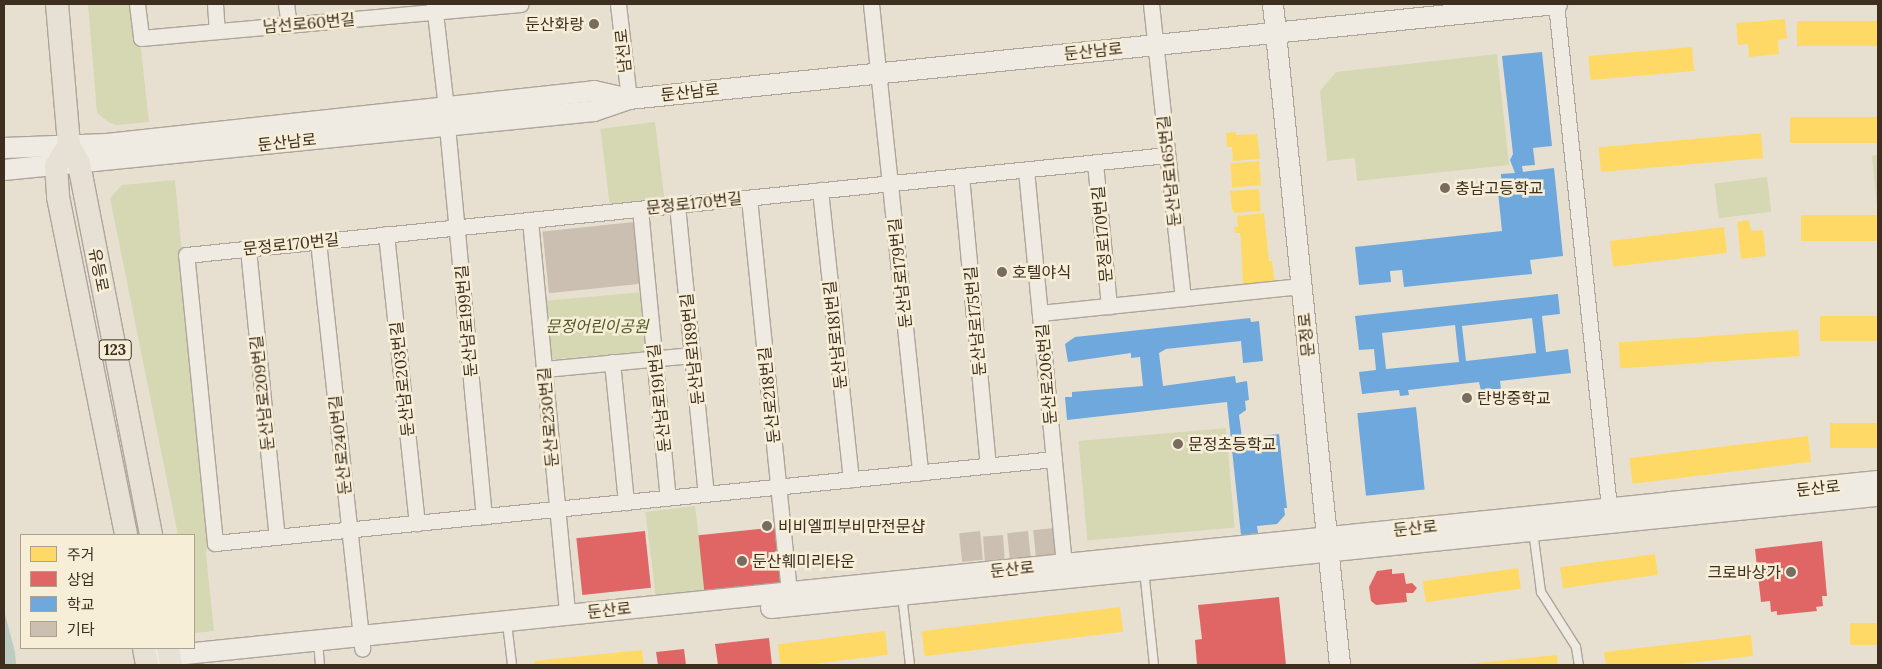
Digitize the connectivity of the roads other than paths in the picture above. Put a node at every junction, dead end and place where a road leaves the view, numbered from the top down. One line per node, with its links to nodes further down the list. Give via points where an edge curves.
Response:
1 (57, 4): 21 (main road, 유등로 / 123)
2 (137, 4): 14 (street, 남선로60번길, via 141,38)
3 (215, 4): 14 (street)
4 (286, 4): 13 (street)
5 (512, 4): 11 (street, 남선로60번길)
6 (618, 4): 18 (street, 남선로)
7 (871, 4): 17 (street, 둔산남로179번길)
8 (1151, 4): 16 (street, 둔산남로165번길)
9 (1273, 4): 15 (main road, 문정로)
10 (1552, 4): 15 (main road, 둔산남로); 58 (street)
11 (435, 8): 12 (street, 남선로60번길); 19 (street, 둔산남로199번길)
12 (363, 11): 13 (street, 남선로60번길)
13 (289, 25): 14 (street, 남선로60번길)
14 (217, 31)
15 (1276, 32): 16 (main road, 둔산남로); 38 (main road, 문정로)
16 (1155, 45): 17 (main road, 둔산남로); 22 (street, 둔산남로165번길)
17 (879, 73): 18 (main road, 둔산남로); 28 (street, 둔산남로179번길)
18 (629, 99): 19 (main road, 둔산남로, via 594,91)
19 (447, 116): 21 (main road, 둔산남로, via 107,144); 34 (street, 둔산남로199번길)
20 (4, 148): 21 (main road, 둔산남로, via 24,147)
21 (74, 154): 24 (main road); 63 (main road, 유등로 / 123)
22 (1168, 155): 23 (street, 문정로170번길); 39 (street, 둔산남로165번길)
23 (1095, 163): 26 (street, 문정로170번길); 40 (street, 문정로170번길)
24 (56, 166): 25 (main road); 62 (main road, 유등로 / 123, via 62,216)
25 (4, 170)
26 (1026, 170): 27 (street, 문정로170번길); 41 (street, 둔산로206번길)
27 (961, 176): 28 (street, 문정로170번길); 47 (street, 둔산남로175번길)
28 (890, 184): 29 (street, 문정로170번길); 48 (street, 둔산남로179번길)
29 (820, 190): 30 (street, 문정로170번길); 49 (street, 둔산남로181번길)
30 (749, 198): 31 (street, 문정로170번길); 51 (street, 둔산로218번길)
31 (677, 205): 32 (street, 문정로170번길); 42 (street, 둔산남로189번길)
32 (640, 209): 33 (street, 문정로170번길); 43 (street, 둔산남로191번길)
33 (530, 220): 34 (street, 문정로170번길); 45 (street, 둔산로230번길)
34 (457, 227): 35 (street, 문정로170번길); 57 (street, 둔산남로199번길)
35 (386, 234): 36 (street, 문정로170번길); 59 (street, 둔산남로203번길)
36 (318, 241): 37 (street, 문정로170번길); 61 (street, 둔산로240번길)
37 (248, 248): 64 (street, 둔산남로209번길); 64 (street, 문정로170번길, via 186,255 215,544)
38 (1301, 286): 39 (street); 65 (main road, 문정로)
39 (1183, 298): 40 (street)
40 (1109, 306): 41 (street)
41 (1040, 313): 46 (street, 둔산로206번길)
42 (692, 355): 43 (street); 52 (street, 둔산남로189번길)
43 (655, 358): 44 (street); 54 (street, 둔산남로191번길)
44 (612, 362): 45 (street); 55 (street)
45 (544, 369): 56 (street, 둔산로230번길)
46 (1054, 459): 47 (street, 문정로170번길); 67 (street, 둔산로206번길)
47 (988, 465): 48 (street, 문정로170번길)
48 (920, 472): 49 (street, 문정로170번길)
49 (850, 479): 51 (street, 문정로170번길)
50 (1878, 482): 58 (main road, 둔산로)
51 (779, 486): 52 (street, 문정로170번길); 69 (street, 둔산로218번길)
52 (706, 494): 54 (street, 문정로170번길)
53 (1878, 496): 58 (main road, 둔산로)
54 (668, 498): 55 (street, 문정로170번길)
55 (626, 502): 56 (street, 문정로170번길)
56 (557, 509): 57 (street, 문정로170번길); 70 (street, 둔산로230번길)
57 (484, 516): 59 (street, 문정로170번길)
58 (1610, 516): 60 (main road, 둔산로)
59 (418, 523): 61 (street, 문정로170번길)
60 (1532, 523): 65 (main road, 둔산로); 81 (lane, via 1540,592 1576,647)
61 (349, 530): 64 (street, 문정로170번길); 72 (street, 둔산로240번길)
62 (126, 534)
63 (151, 534)
64 (277, 537)
65 (1327, 544): 66 (main road, 둔산로); 80 (main road, 문정로)
66 (1143, 563): 67 (main road, 둔산로); 79 (lane)
67 (1064, 571): 68 (main road, 둔산로)
68 (902, 587): 69 (main road, 둔산로); 71 (main road, 둔산로); 78 (lane)
69 (790, 592): 70 (main road, 둔산로)
70 (567, 615): 71 (main road, 둔산로)
71 (508, 628): 72 (main road, 둔산로); 77 (lane)
72 (361, 642): 73 (main road, 둔산로)
73 (319, 653): 74 (main road, 둔산로); 76 (main road, 둔산로)
74 (169, 656): 75 (main road, 둔산로)
75 (146, 657)
76 (204, 665)
77 (512, 665)
78 (910, 665)
79 (1154, 665)
80 (1340, 665)
81 (1579, 665)

